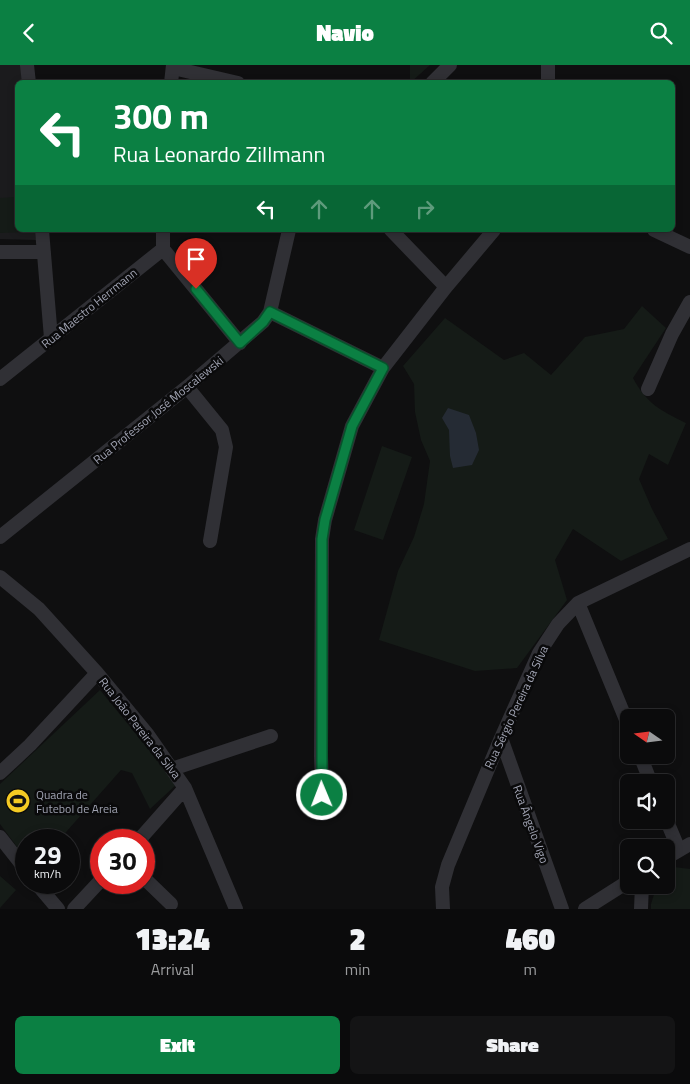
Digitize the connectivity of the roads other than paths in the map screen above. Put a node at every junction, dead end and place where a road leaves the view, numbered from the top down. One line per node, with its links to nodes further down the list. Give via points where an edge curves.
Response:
1 (27, 65): 5 (street)
2 (450, 65): 8 (street)
3 (548, 65): 9 (street)
4 (173, 66): 6 (street); 7 (street)
5 (28, 80)
6 (171, 80)
7 (227, 80)
8 (435, 80)
9 (548, 80)
10 (42, 232): 19 (street)
11 (163, 232): 17 (street)
12 (289, 232): 22 (street, Rua Professor José Moscalewski)
13 (393, 232): 20 (street)
14 (492, 232): 20 (street)
15 (658, 232): 16 (street)
16 (690, 247)
17 (163, 249): 23 (street, Rua Maestro Herrmann); 24 (street)
18 (0, 252): 19 (street)
19 (44, 252): 23 (street)
20 (446, 287): 25 (street)
21 (690, 302): 28 (street)
22 (270, 312): 24 (street, Rua Professor José Moscalewski); 25 (street)
23 (51, 338): 26 (street, Rua Maestro Herrmann)
24 (240, 343): 27 (street, Rua Professor José Moscalewski)
25 (383, 368): 41 (street, via 352,426 322,539)
26 (0, 379)
27 (187, 387): 29 (street, Rua Professor José Moscalewski); 30 (street, via 222,430 226,447)
28 (648, 389)
29 (0, 537)
30 (210, 541)
31 (690, 549): 33 (street, Rua Sérgio Pereira da Silva)
32 (0, 577): 34 (street, Rua João Pereira da Silva, via 39,609)
33 (578, 603): 35 (street); 37 (street, Rua Sérgio Pereira da Silva, via 558,623 539,653)
34 (97, 673): 38 (street, Rua João Pereira da Silva); 39 (street)
35 (622, 709)
36 (271, 736): 38 (street)
37 (501, 738): 56 (street, Rua Sérgio Pereira da Silva, via 448,865 442,887); 57 (street, Rua Ângelo Vigo)
38 (172, 769): 40 (street, Rua João Pereira da Silva)
39 (0, 773)
40 (185, 788): 42 (street); 55 (street, Rua João Pereira da Silva)
41 (323, 814)
42 (149, 829)
43 (673, 829): 45 (street)
44 (0, 837): 46 (street)
45 (685, 847)
46 (15, 856)
47 (620, 887): 58 (street)
48 (155, 888): 52 (street)
49 (90, 892): 54 (street)
50 (45, 894): 53 (street)
51 (642, 894): 59 (street)
52 (172, 904)
53 (58, 909)
54 (74, 909)
55 (236, 909)
56 (443, 909)
57 (562, 909)
58 (585, 909)
59 (641, 909)

